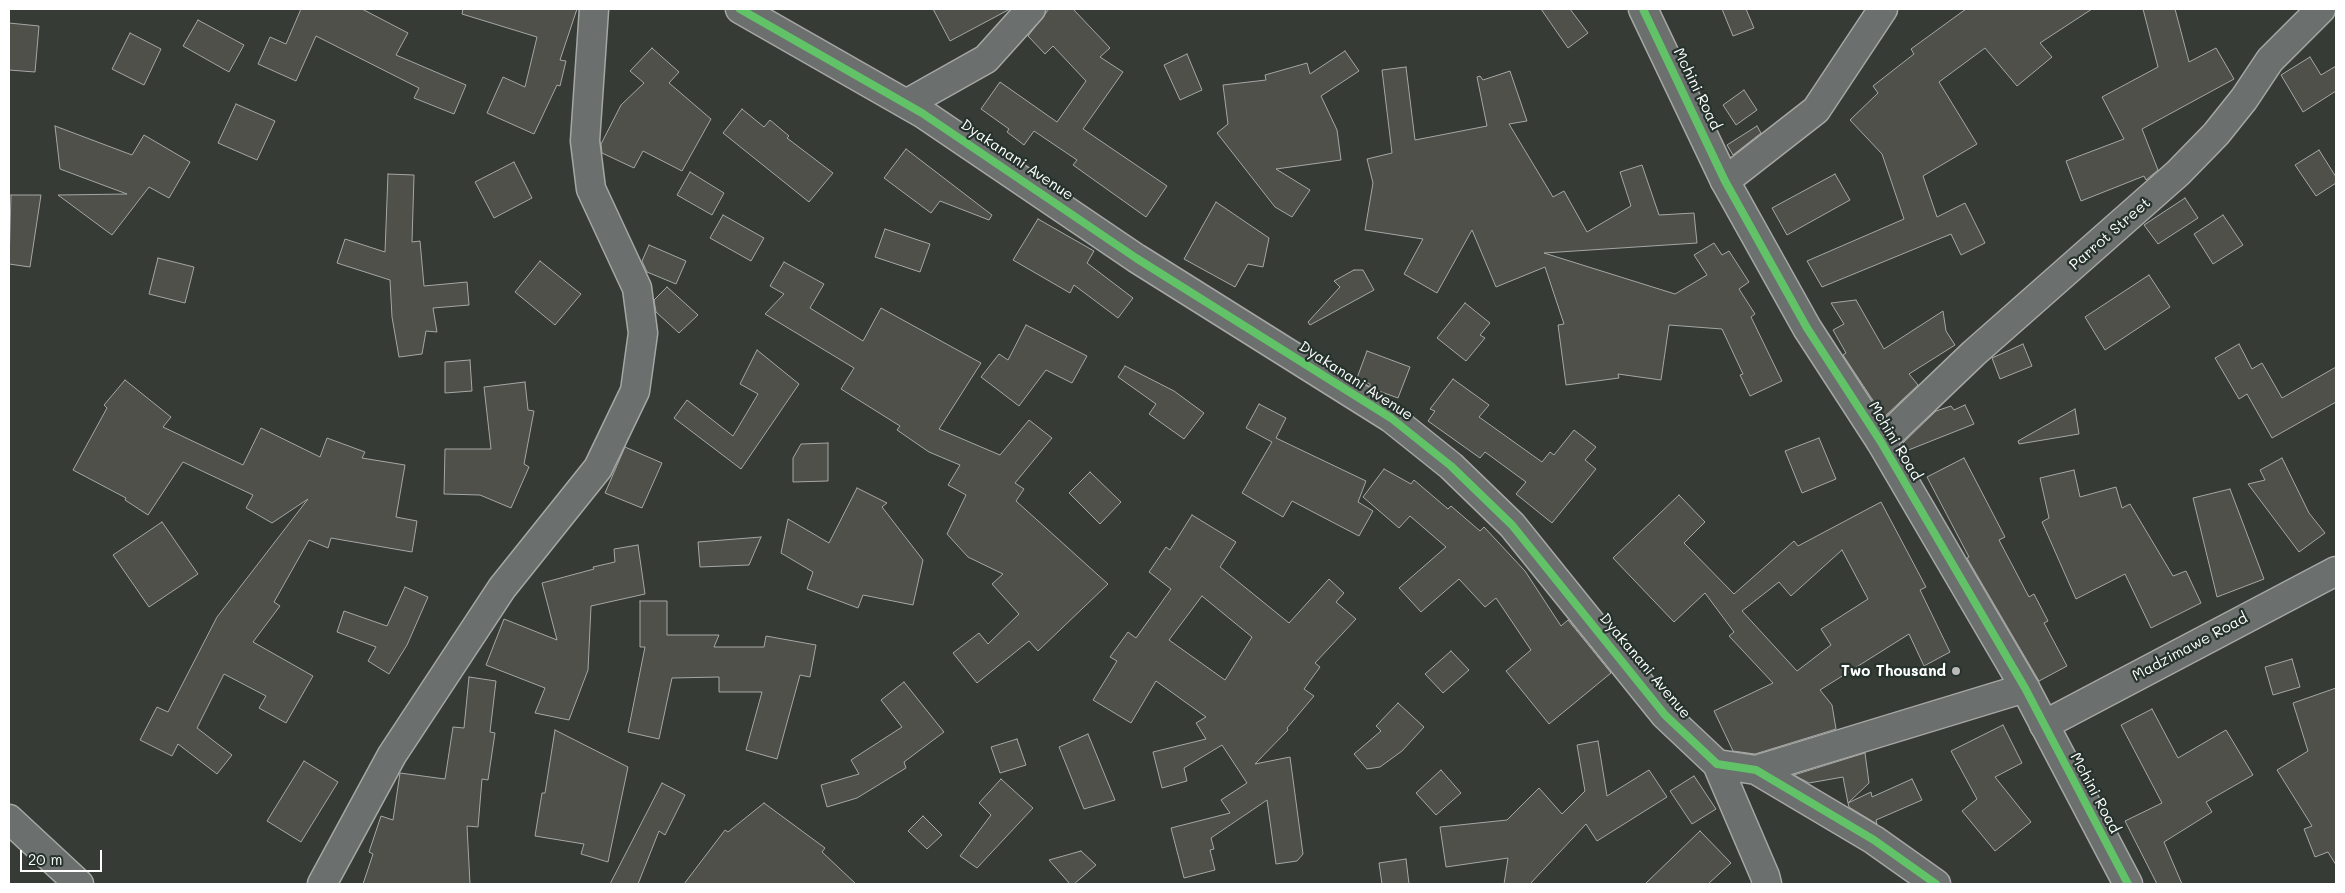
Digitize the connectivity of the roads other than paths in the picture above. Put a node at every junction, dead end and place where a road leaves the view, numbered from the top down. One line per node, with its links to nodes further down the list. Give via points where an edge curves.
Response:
1 (594, 9): 17 (main road, via 585,142 590,189 637,288 643,333 635,391 598,468 502,588 392,756)
2 (740, 9): 7 (main road, Dyakanani Avenue)
3 (1031, 9): 7 (main road, via 986,59)
4 (1643, 9): 8 (main road, Mchini Road)
5 (1883, 9): 8 (main road, via 1816,110)
6 (2321, 9): 9 (main road, Parrot Street, via 2270,60 2216,134 2178,173 1974,353)
7 (906, 104): 13 (main road, Dyakanani Avenue, via 1136,258 1391,418 1451,466 1512,525 1665,715)
8 (1726, 181): 9 (main road, Mchini Road, via 1807,328)
9 (1881, 442): 11 (main road, Mchini Road)
10 (2336, 571): 12 (main road, Madzimawe Road)
11 (2025, 688): 12 (main road, Mchini Road); 14 (main road)
12 (2044, 725): 20 (main road, Mchini Road)
13 (1717, 764): 14 (main road); 18 (main road)
14 (1756, 770): 19 (main road, via 1874,840)
15 (9, 819): 16 (main road)
16 (79, 884)
17 (322, 884)
18 (1767, 884)
19 (1936, 884)
20 (2128, 884)

